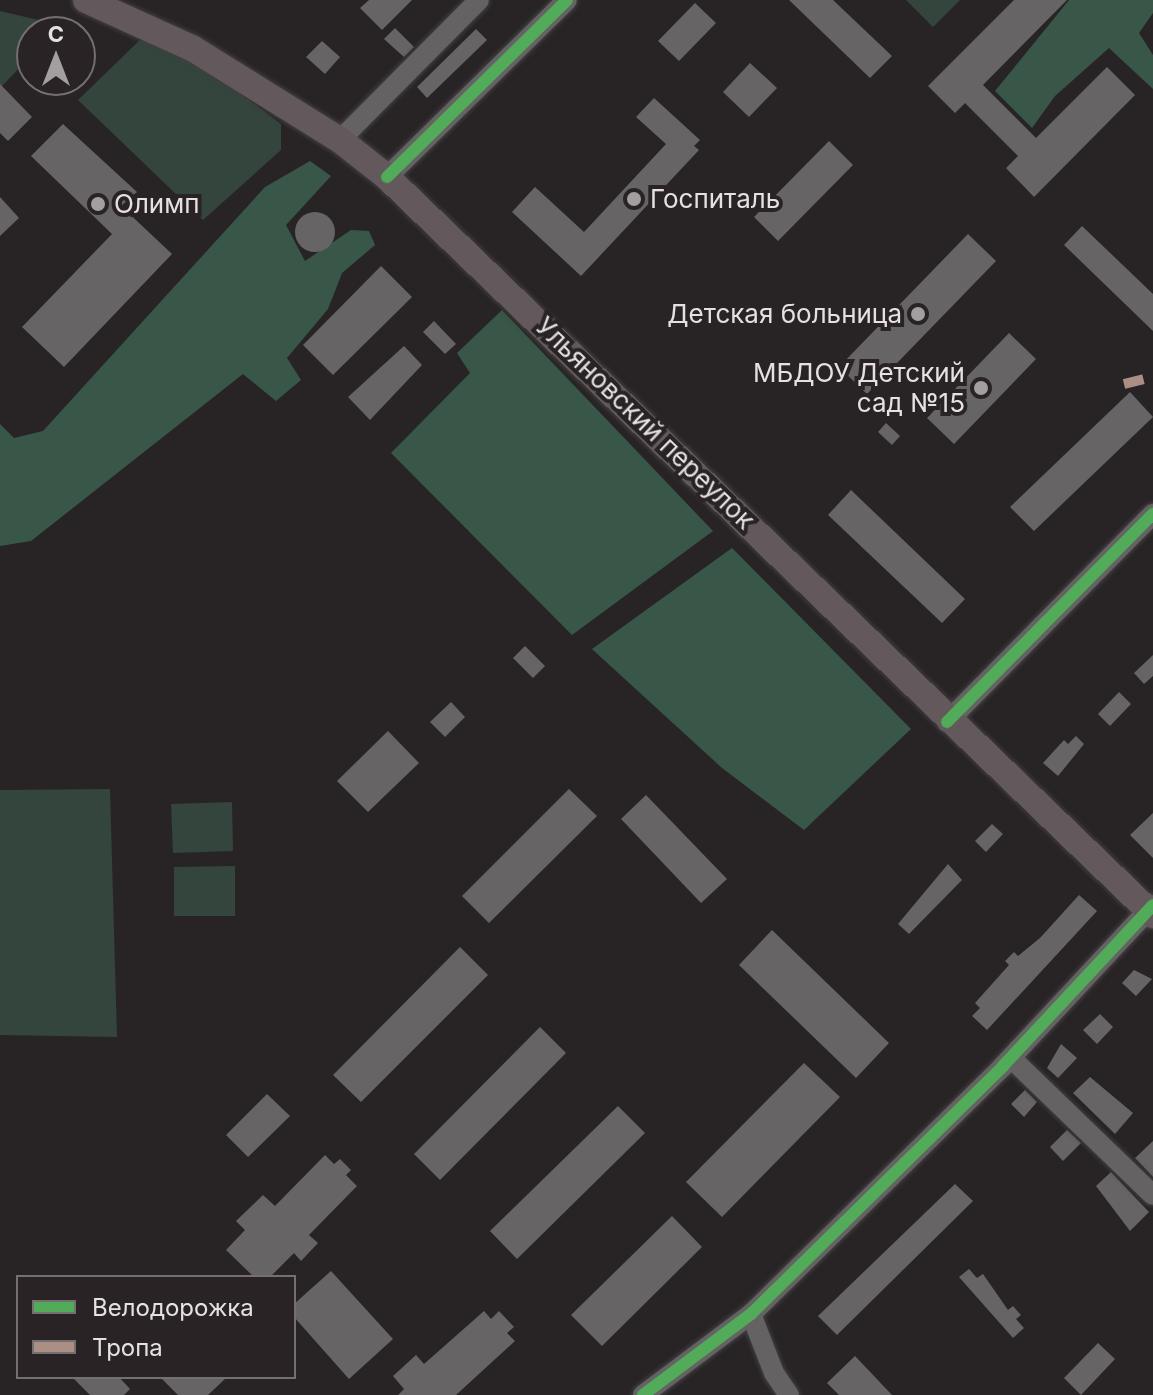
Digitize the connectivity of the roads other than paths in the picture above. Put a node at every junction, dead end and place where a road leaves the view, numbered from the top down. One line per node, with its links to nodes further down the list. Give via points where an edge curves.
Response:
1 (86, 0): 4 (main road, Ульяновский переулок, via 192,48)
2 (479, 0): 4 (street)
3 (567, 0): 5 (street)
4 (340, 140): 5 (main road, Ульяновский переулок)
5 (387, 177): 7 (main road, Ульяновский переулок, via 524,304)
6 (1153, 514): 7 (street)
7 (947, 722): 8 (main road, Ульяновский переулок)
8 (1151, 910): 9 (street)
9 (1011, 1058): 10 (street); 11 (street)
10 (1153, 1195)
11 (751, 1314): 12 (street); 13 (street, via 774,1373)
12 (643, 1395)
13 (789, 1395)

